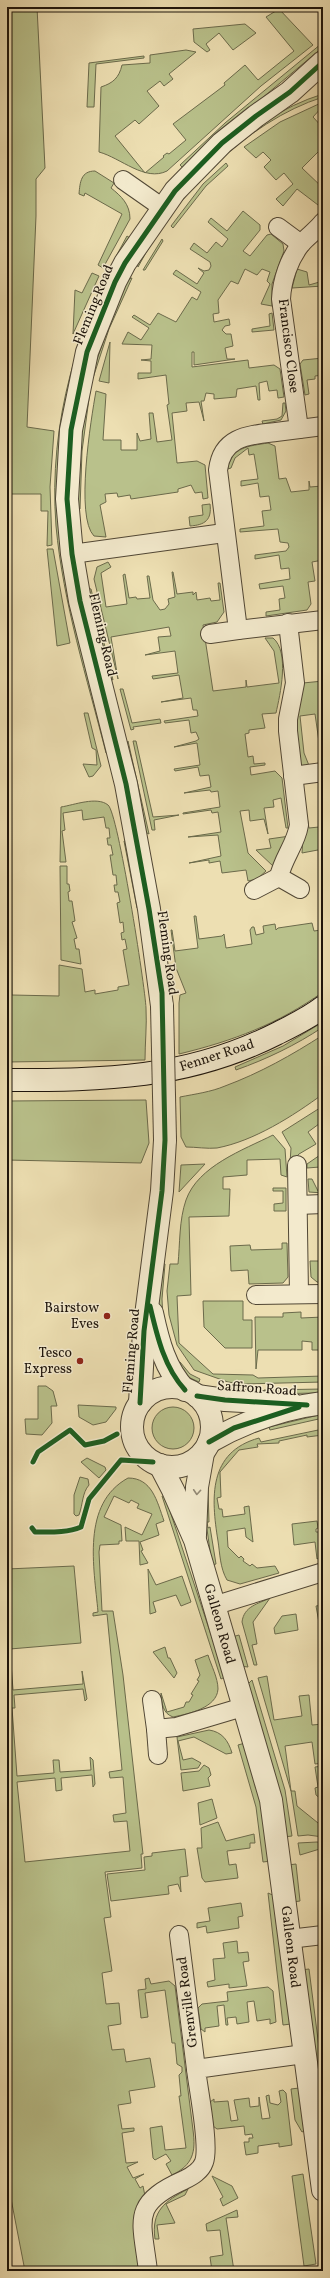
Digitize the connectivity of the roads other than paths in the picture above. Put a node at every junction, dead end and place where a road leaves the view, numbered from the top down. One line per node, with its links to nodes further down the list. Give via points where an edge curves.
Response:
1 (323, 62): 3 (street, Fleming Road)
2 (323, 85): 3 (street, Fleming Road)
3 (290, 92): 5 (street, Fleming Road, via 222,144 175,191)
4 (123, 180): 5 (street)
5 (163, 208): 12 (street, Fleming Road, via 124,266 87,352 71,430 67,499)
6 (322, 225): 8 (street, Francisco Close)
7 (278, 227): 8 (street)
8 (301, 244): 10 (street, Francisco Close, via 291,260 281,299)
9 (323, 426): 10 (street)
10 (299, 429): 11 (street, via 242,437 224,451 219,459 218,470)
11 (224, 533): 12 (street); 15 (street)
12 (72, 554): 30 (street, Fleming Road, bridge, via 80,601 127,792 149,909 162,1006 165,1140)
13 (323, 620): 14 (street)
14 (288, 623): 15 (street); 18 (street, via 295,683 288,719)
15 (238, 630): 16 (street)
16 (210, 634)
17 (323, 772): 18 (street)
18 (293, 776): 19 (street, via 297,836 285,856)
19 (279, 877): 20 (street); 21 (street)
20 (300, 889)
21 (254, 890)
22 (323, 1007): 23 (street, Fenner Road, via 287,1029 246,1049 186,1067 116,1078)
23 (7, 1080)
24 (297, 1165): 26 (street)
25 (323, 1204): 26 (street)
26 (298, 1205): 27 (street)
27 (299, 1294): 28 (street); 29 (street)
28 (323, 1294)
29 (256, 1295)
30 (149, 1300): 31 (street, Fleming Road, via 161,1348 176,1380); 32 (street, Fleming Road, via 144,1331)
31 (191, 1393): 32 (street, via 164,1388 152,1393); 33 (street, Saffron Road, via 224,1400); 34 (street, via 206,1406 210,1415 212,1432)
32 (140, 1403): 35 (street, via 133,1421 134,1440 145,1457)
33 (315, 1404): 34 (street, Saffron Road, via 234,1428)
34 (206, 1448): 35 (street, via 185,1465); 36 (street, Galleon Road, one-way to 36, via 197,1487)
35 (160, 1465): 36 (street, Galleon Road)
36 (195, 1540): 38 (street, Galleon Road)
37 (323, 1572): 38 (street)
38 (213, 1606): 40 (street, Galleon Road)
39 (152, 1700): 41 (street)
40 (243, 1707): 41 (street, via 176,1727); 45 (street, Galleon Road, via 271,1800)
41 (156, 1729): 42 (street)
42 (158, 1755)
43 (179, 1935): 47 (street, Grenville Road)
44 (323, 1935): 45 (street)
45 (288, 1939): 46 (street, Galleon Road)
46 (304, 2054): 47 (street); 48 (street, Galleon Road)
47 (196, 2069): 49 (street, Grenville Road, via 206,2149 204,2163 189,2178 154,2196 146,2207 142,2223)
48 (323, 2190)
49 (148, 2271)

